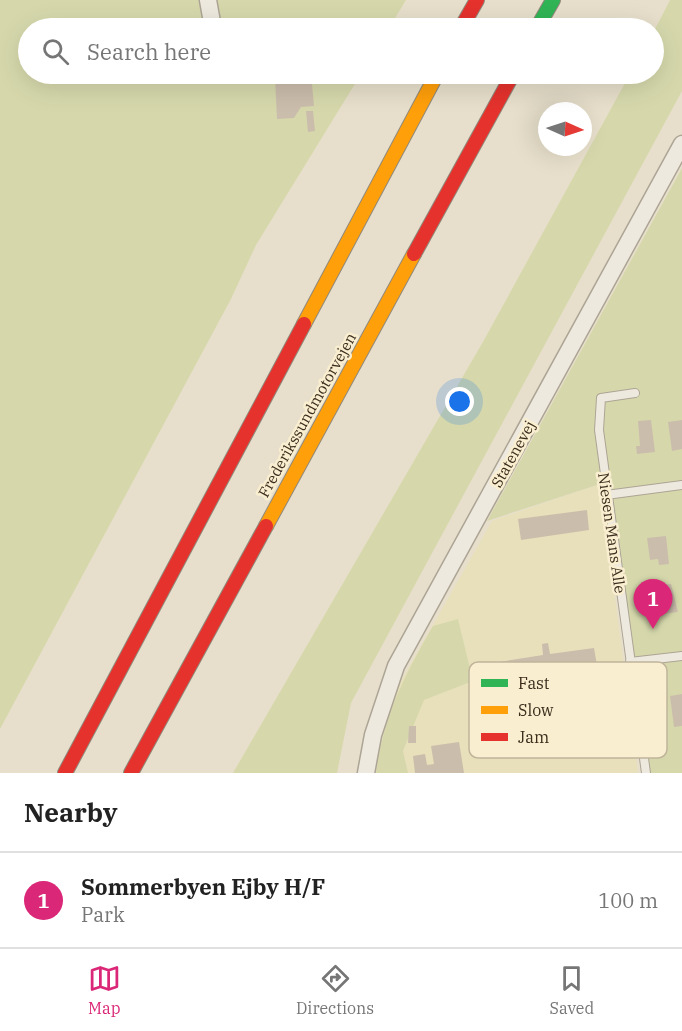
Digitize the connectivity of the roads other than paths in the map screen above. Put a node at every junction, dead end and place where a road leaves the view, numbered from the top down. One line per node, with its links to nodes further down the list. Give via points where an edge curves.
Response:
1 (208, 0): 4 (street)
2 (477, 0): 5 (highway)
3 (553, 0): 6 (highway)
4 (211, 18)
5 (467, 18)
6 (543, 18)
7 (432, 84): 16 (highway)
8 (508, 84): 17 (highway, Frederikssundmotorvejen)
9 (682, 144): 18 (street, Statenevej, via 396,666 373,735)
10 (635, 393): 12 (lane, Niesen Mans Alle, via 602,398 599,430)
11 (682, 485): 12 (lane)
12 (606, 495): 14 (lane, Niesen Mans Alle)
13 (682, 656): 14 (lane)
14 (630, 662)
15 (644, 758): 19 (lane, Niesen Mans Alle)
16 (65, 773)
17 (131, 773)
18 (366, 773)
19 (646, 773)

